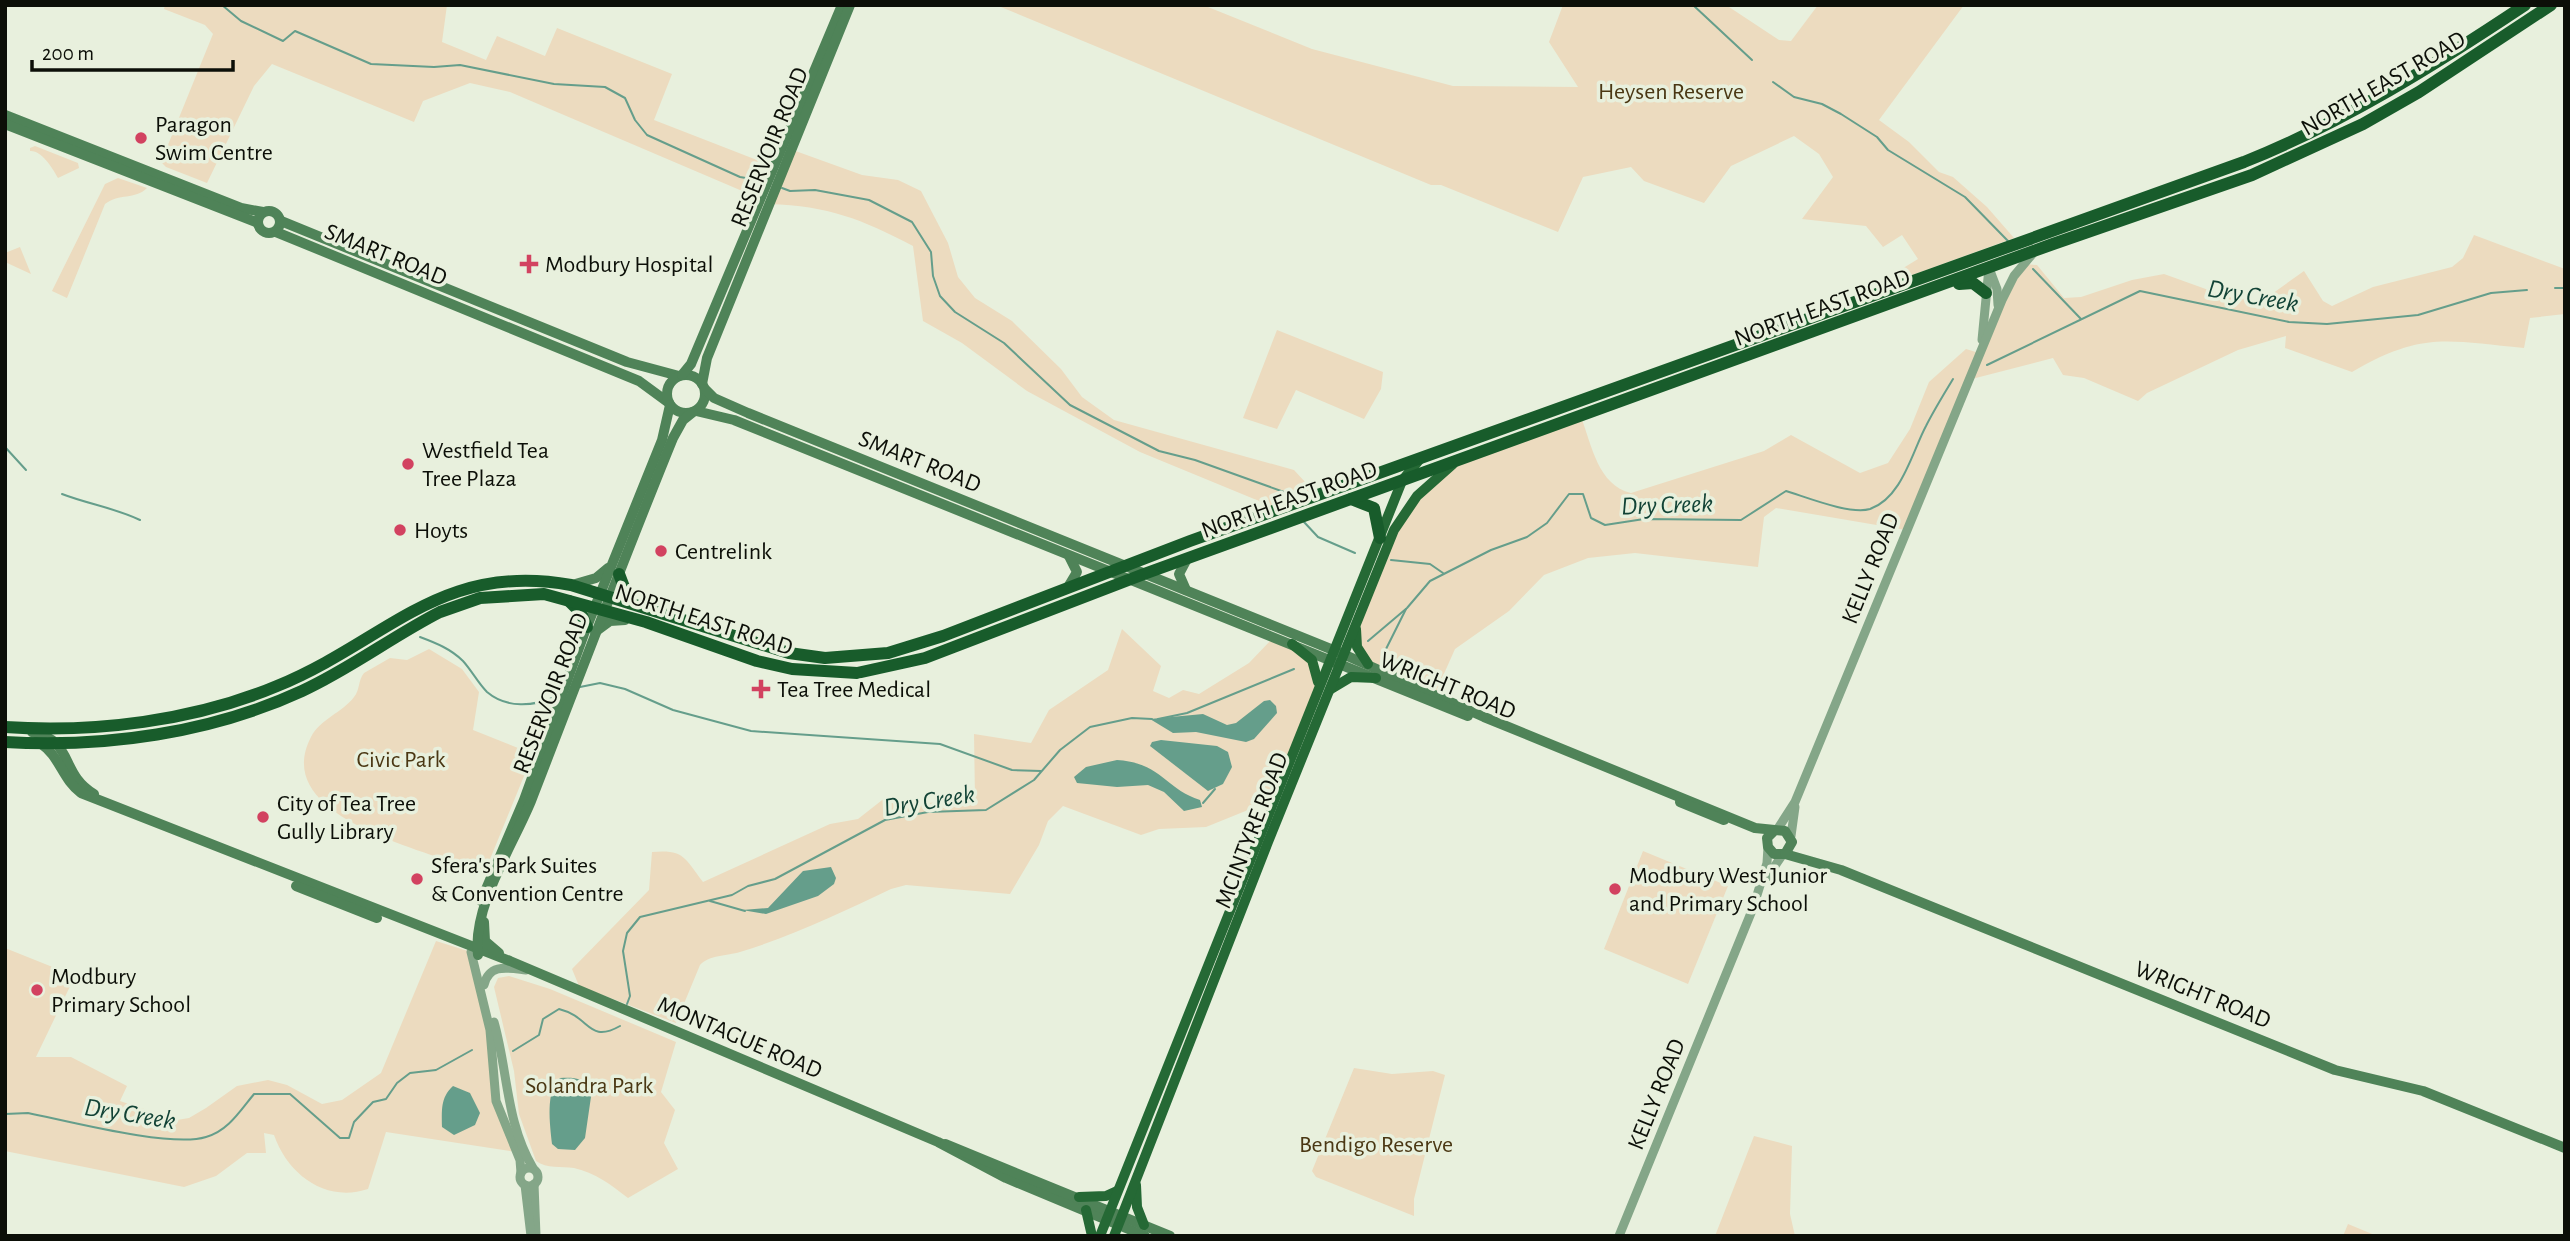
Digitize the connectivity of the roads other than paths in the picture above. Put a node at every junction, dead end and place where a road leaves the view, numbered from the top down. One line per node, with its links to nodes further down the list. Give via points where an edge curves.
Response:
1 (842, 5): 5 (main road, RESERVOIR ROAD)
2 (850, 5): 5 (main road, RESERVOIR ROAD)
3 (2525, 5): 6 (highway, NORTH EAST ROAD)
4 (2551, 5): 8 (highway, NORTH EAST ROAD)
5 (840, 21): 15 (main road, RESERVOIR ROAD)
6 (2476, 38): 7 (highway, NORTH EAST ROAD); 8 (highway)
7 (2449, 56): 8 (highway); 11 (highway, NORTH EAST ROAD, via 2407,82)
8 (2472, 58): 14 (highway, NORTH EAST ROAD, via 2363,124)
9 (5, 115): 13 (main road)
10 (5, 124): 13 (main road)
11 (2244, 162): 12 (highway, NORTH EAST ROAD); 14 (highway)
12 (2217, 173): 14 (highway); 21 (highway, NORTH EAST ROAD)
13 (155, 178): 16 (main road)
14 (2236, 182): 22 (highway, NORTH EAST ROAD)
15 (772, 183): 33 (main road, RESERVOIR ROAD, via 691,364); 35 (main road, RESERVOIR ROAD, via 707,358)
16 (212, 200): 17 (main road); 19 (main road)
17 (263, 212): 18 (main road, via 273,211); 19 (main road)
18 (281, 221): 20 (main road); 33 (main road, SMART ROAD, via 627,362)
19 (258, 223): 20 (main road, via 264,232)
20 (276, 232): 37 (main road, SMART ROAD, via 639,380)
21 (2003, 249): 23 (highway, NORTH EAST ROAD); 24 (highway)
22 (2036, 251): 24 (highway, NORTH EAST ROAD); 27 (street, KELLY ROAD, via 2014,276)
23 (1962, 263): 24 (highway); 28 (highway, NORTH EAST ROAD)
24 (1989, 268): 25 (highway, NORTH EAST ROAD); 26 (street, KELLY ROAD); 27 (street, via 1997,289)
25 (1945, 283): 26 (highway, via 1973,283); 30 (highway, NORTH EAST ROAD)
26 (1986, 293): 31 (street, KELLY ROAD)
27 (1997, 314): 31 (street, KELLY ROAD)
28 (1818, 317): 29 (highway, NORTH EAST ROAD); 30 (highway)
29 (1793, 326): 30 (highway); 32 (highway, NORTH EAST ROAD)
30 (1810, 334): 34 (highway, NORTH EAST ROAD)
31 (1981, 349): 77 (street, KELLY ROAD)
32 (1672, 369): 34 (highway); 36 (highway); 39 (highway, NORTH EAST ROAD)
33 (681, 376): 35 (main road, via 694,376); 37 (main road, via 669,386)
34 (1695, 376): 36 (highway, NORTH EAST ROAD)
35 (704, 386): 38 (main road, via 705,400); 46 (main road, SMART ROAD, via 725,404)
36 (1664, 388): 40 (highway, NORTH EAST ROAD)
37 (670, 404): 38 (main road, via 681,413); 47 (main road, RESERVOIR ROAD, via 665,433)
38 (694, 411): 44 (main road, SMART ROAD, via 722,415); 47 (main road, RESERVOIR ROAD, via 676,432)
39 (1419, 460): 41 (main road, MCINTYRE ROAD); 46 (highway, NORTH EAST ROAD)
40 (1459, 460): 41 (highway, NORTH EAST ROAD); 58 (main road, MCINTYRE ROAD, via 1426,486 1404,513)
41 (1402, 481): 42 (highway, NORTH EAST ROAD); 43 (main road, MCINTYRE ROAD)
42 (1351, 499): 43 (highway, via 1374,509); 45 (highway, NORTH EAST ROAD)
43 (1380, 538): 63 (main road, MCINTYRE ROAD)
44 (1069, 556): 48 (main road, SMART ROAD); 52 (main road, via 1077,572)
45 (1187, 558): 49 (highway, NORTH EAST ROAD); 53 (main road, via 1179,574)
46 (1124, 566): 48 (highway, NORTH EAST ROAD); 49 (main road, WRIGHT ROAD)
47 (615, 570): 51 (main road); 55 (main road, RESERVOIR ROAD); 56 (highway)
48 (1110, 571): 50 (main road, WRIGHT ROAD); 52 (highway, NORTH EAST ROAD)
49 (1144, 574): 50 (highway, NORTH EAST ROAD); 53 (main road, WRIGHT ROAD)
50 (1130, 579): 61 (main road, WRIGHT ROAD); 66 (highway, NORTH EAST ROAD, via 925,658)
51 (571, 585): 55 (highway, NORTH EAST ROAD); 59 (highway, NORTH EAST ROAD, via 522,580 470,586 442,596)
52 (1068, 587): 62 (highway, NORTH EAST ROAD, via 943,636)
53 (1186, 590): 63 (main road, WRIGHT ROAD)
54 (564, 597): 55 (highway, NORTH EAST ROAD); 59 (highway, NORTH EAST ROAD, via 524,593 480,598); 60 (highway, via 578,608)
55 (602, 601): 56 (highway, NORTH EAST ROAD); 57 (highway, NORTH EAST ROAD); 60 (main road, RESERVOIR ROAD)
56 (630, 603): 64 (highway, NORTH EAST ROAD, via 761,646)
57 (646, 622): 60 (main road, via 616,619); 67 (highway, NORTH EAST ROAD, via 792,669)
58 (1357, 623): 63 (main road, MCINTYRE ROAD); 65 (main road, via 1357,647)
59 (393, 628): 70 (highway, NORTH EAST ROAD, via 276,687); 72 (highway, NORTH EAST ROAD, via 301,691 233,717)
60 (591, 630): 83 (main road, RESERVOIR ROAD, via 530,802); 85 (main road, RESERVOIR ROAD, via 480,902 473,922)
61 (1292, 644): 63 (main road, WRIGHT ROAD); 69 (main road, via 1312,660)
62 (885, 653): 64 (highway, NORTH EAST ROAD); 66 (highway)
63 (1337, 656): 65 (main road, WRIGHT ROAD); 68 (main road, WRIGHT ROAD); 69 (main road, MCINTYRE ROAD)
64 (825, 658): 67 (highway, via 827,664)
65 (1368, 664): 78 (main road, WRIGHT ROAD, via 1484,717 1755,828)
66 (890, 667): 67 (highway, NORTH EAST ROAD)
67 (866, 671)
68 (1376, 678): 69 (main road, via 1351,677); 80 (main road, WRIGHT ROAD, via 1722,819)
69 (1323, 690): 92 (main road, MCINTYRE ROAD); 94 (main road, MCINTYRE ROAD)
70 (165, 718): 71 (highway, NORTH EAST ROAD, via 81,727); 72 (highway)
71 (6, 727): 75 (main road, via 48,736)
72 (167, 732): 75 (highway, NORTH EAST ROAD)
73 (8, 743): 74 (highway, NORTH EAST ROAD)
74 (40, 743): 75 (highway, NORTH EAST ROAD); 76 (main road, MONTAGUE ROAD, via 55,756 73,787)
75 (58, 743): 76 (main road, MONTAGUE ROAD, via 73,775)
76 (107, 802): 85 (main road, MONTAGUE ROAD)
77 (1795, 802): 78 (street, KELLY ROAD); 79 (street, KELLY ROAD)
78 (1776, 830): 79 (main road); 80 (main road, via 1768,836)
79 (1791, 839): 81 (main road); 82 (main road, WRIGHT ROAD)
80 (1767, 846): 81 (main road, via 1774,854); 84 (street, KELLY ROAD)
81 (1784, 854): 82 (main road, WRIGHT ROAD); 84 (street, KELLY ROAD)
82 (1829, 865): 89 (main road, WRIGHT ROAD, via 2335,1070 2423,1091)
83 (499, 873): 85 (main road, RESERVOIR ROAD, via 481,915); 86 (main road, via 484,917 485,941)
84 (1759, 889): 104 (street, KELLY ROAD)
85 (474, 951): 86 (main road, MONTAGUE ROAD); 87 (street); 91 (street, via 490,1030 496,1101)
86 (526, 970): 87 (street, via 496,968); 88 (main road, MONTAGUE ROAD)
87 (484, 985): 90 (street, via 512,1116)
88 (938, 1142): 95 (main road, MONTAGUE ROAD); 96 (main road, MONTAGUE ROAD, via 1006,1178)
89 (2565, 1148)
90 (533, 1168): 91 (street); 93 (street, via 538,1176)
91 (521, 1173): 93 (street)
92 (1137, 1175): 98 (main road, MCINTYRE ROAD); 99 (main road, via 1137,1207)
93 (530, 1184): 100 (street)
94 (1117, 1191): 95 (main road); 97 (main road, MCINTYRE ROAD)
95 (1079, 1197): 97 (main road, MONTAGUE ROAD)
96 (1086, 1210): 97 (main road, MONTAGUE ROAD); 101 (main road)
97 (1108, 1215): 98 (main road, MONTAGUE ROAD); 102 (main road, MCINTYRE ROAD)
98 (1118, 1226): 99 (main road, MONTAGUE ROAD)
99 (1144, 1230): 103 (main road, MONTAGUE ROAD)
100 (533, 1236)
101 (1092, 1236)
102 (1100, 1236)
103 (1170, 1236)
104 (1619, 1236)

